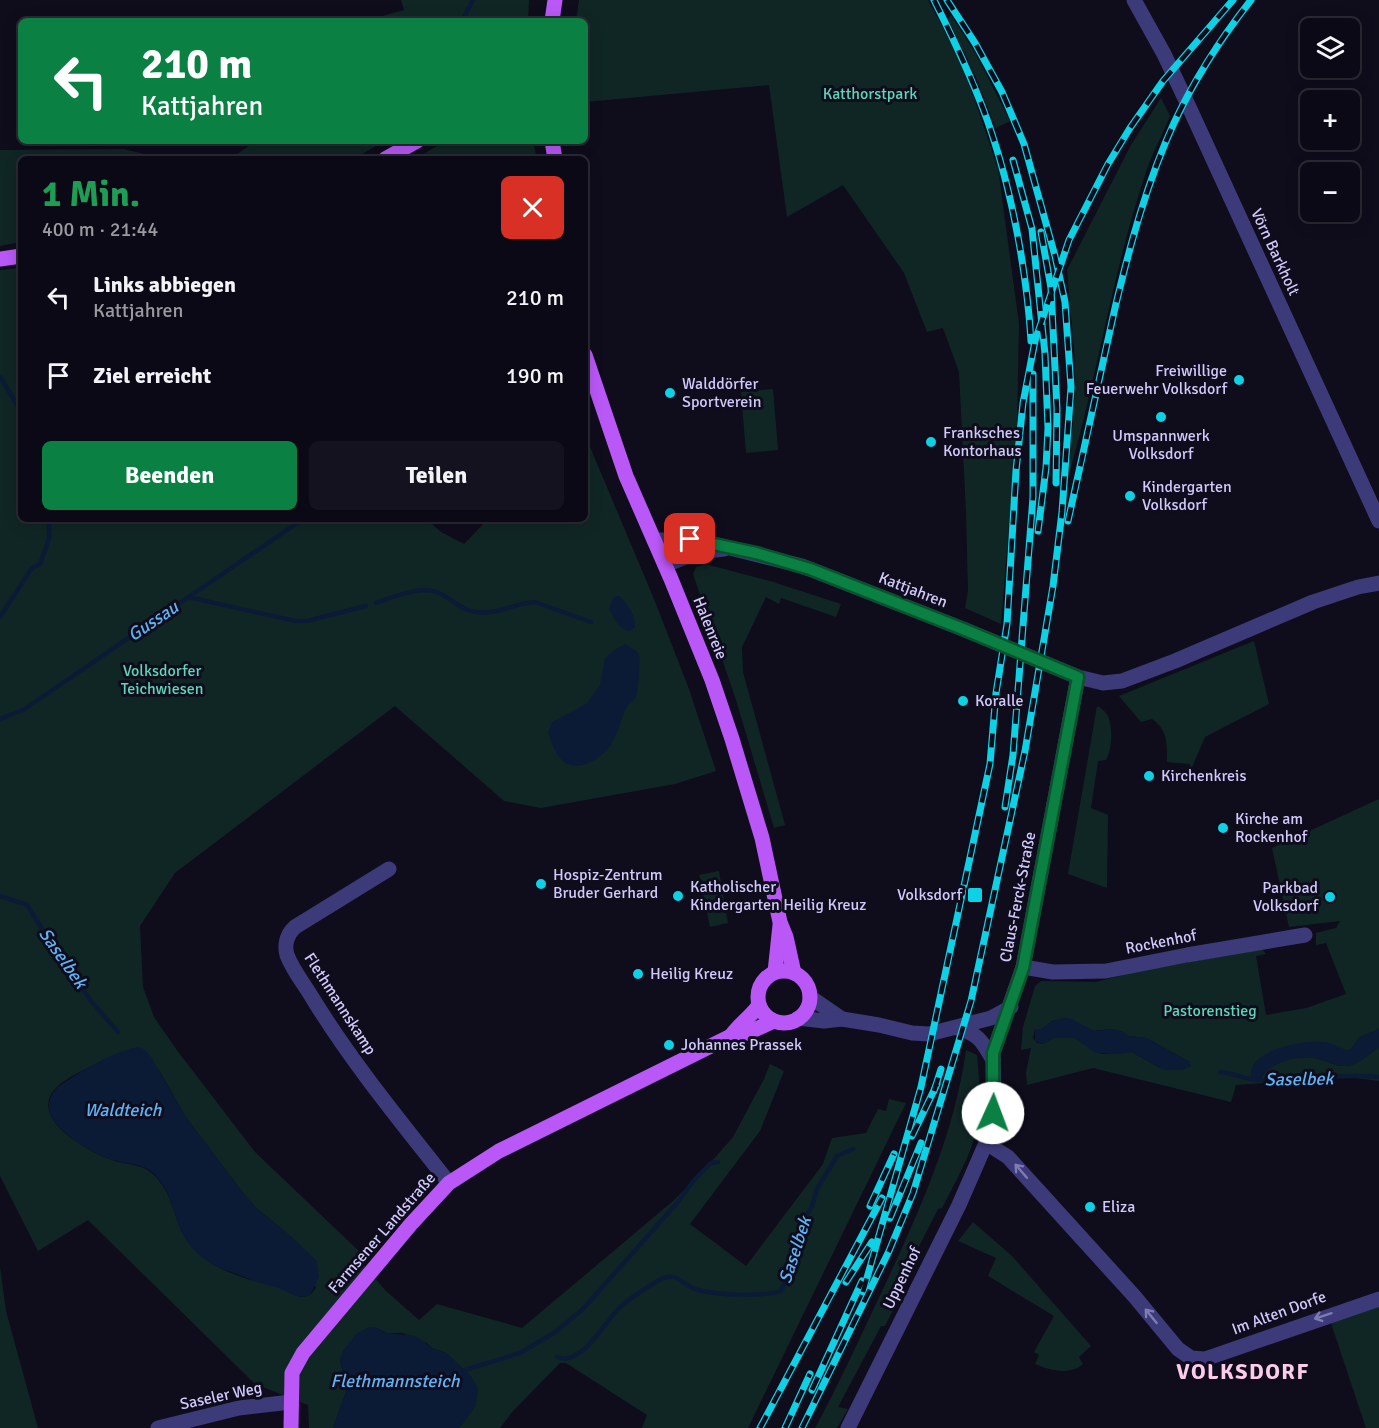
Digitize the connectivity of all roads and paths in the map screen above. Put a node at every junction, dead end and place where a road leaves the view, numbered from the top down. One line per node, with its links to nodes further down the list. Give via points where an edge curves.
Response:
1 (555, 0): 3 (main road)
2 (1134, 0): 9 (street, Vörn Barkholt, via 1189,107)
3 (552, 18)
4 (412, 144): 5 (main road)
5 (390, 156)
6 (18, 257): 7 (main road)
7 (0, 260)
8 (588, 364): 10 (main road, Halenreie, via 626,476)
9 (1379, 521)
10 (654, 540): 11 (street, Kattjahren, via 690,539); 12 (main road, Halenreie)
11 (730, 548): 12 (street, Kattjahren, via 699,552); 14 (street, Kattjahren, via 810,569)
12 (665, 565): 16 (main road, Halenreie, via 736,750 762,838)
13 (1379, 583): 14 (street, via 1313,602 1122,681 1103,683)
14 (1078, 677): 18 (street, Claus-Ferck-Straße)
15 (389, 869): 31 (street, Flethmannskamp, via 295,927 286,941 287,954 364,1075)
16 (780, 922): 19 (main road, Halenreie); 20 (main road, Halenreie)
17 (1305, 935): 18 (street, Rockenhof, via 1106,971)
18 (1023, 968): 23 (street, Claus-Ferck-Straße)
19 (775, 972): 20 (main road); 22 (main road, Farmsener Landstraße, via 762,982)
20 (794, 972): 21 (main road, Farmsener Landstraße, via 804,980)
21 (810, 997): 24 (main road, via 807,1009); 25 (street, Farmsener Landstraße)
22 (759, 1005): 26 (main road); 28 (main road, Farmsener Landstraße)
23 (1011, 1007): 27 (street, Farmsener Landstraße); 29 (street, Claus-Ferck-Straße)
24 (798, 1018): 25 (street, Farmsener Landstraße); 26 (main road, Farmsener Landstraße, via 784,1023)
25 (842, 1019): 27 (street, Farmsener Landstraße, via 922,1034)
26 (774, 1020): 28 (main road, Farmsener Landstraße, via 743,1035)
27 (957, 1028): 29 (street, via 977,1036)
28 (731, 1036): 31 (main road, Farmsener Landstraße, via 499,1151)
29 (993, 1060): 30 (street, Claus-Ferck-Straße, via 994,1106)
30 (986, 1143): 32 (street, Im Alten Dorfe, one-way to 30, via 1205,1359 1191,1358 1178,1349 1136,1297 1008,1157); 36 (street, Uppenhof)
31 (449, 1183): 33 (main road, Farmsener Landstraße, via 303,1353 292,1373)
32 (1379, 1299)
33 (291, 1402): 34 (street, Saseler Weg, via 239,1408); 35 (main road, Farmsener Landstraße)
34 (158, 1428)
35 (291, 1428)
36 (848, 1428)

